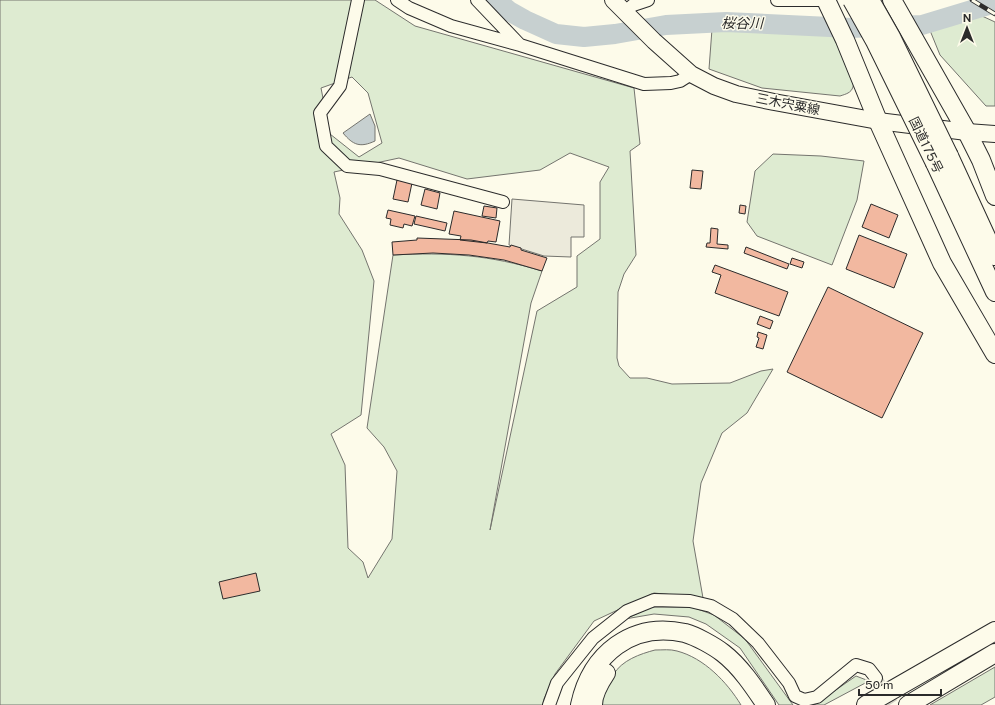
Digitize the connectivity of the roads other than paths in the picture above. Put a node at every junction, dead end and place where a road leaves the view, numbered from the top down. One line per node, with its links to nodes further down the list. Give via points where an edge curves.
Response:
1 (358, 0): 20 (street, via 340,86 320,113 326,146 347,166 380,169)
2 (397, 0): 13 (street, via 409,8 451,26)
3 (477, 0): 13 (street)
4 (613, 0): 12 (main road, 三木宍粟線)
5 (648, 0): 12 (street, via 634,5)
6 (777, 0): 7 (street)
7 (822, 0)
8 (826, 0): 15 (highway)
9 (852, 0): 18 (highway, 国道175号, bridge)
10 (870, 0): 18 (highway, 国道175号, bridge, via 891,37)
11 (892, 0): 16 (highway)
12 (628, 15): 14 (main road, 三木宍粟線)
13 (520, 45): 14 (street, via 644,84 671,83 680,81)
14 (690, 74): 15 (main road, 三木宍粟線, via 736,94)
15 (878, 120): 16 (main road, 三木宍粟線); 23 (highway, via 942,263)
16 (967, 132): 17 (main road, 三木宍粟線); 19 (highway)
17 (995, 134)
18 (942, 159): 21 (highway, 国道175号); 22 (highway, 国道175号)
19 (995, 196)
20 (503, 202)
21 (995, 256)
22 (995, 292)
23 (995, 354)
24 (995, 631): 32 (highway)
25 (995, 653): 33 (highway)
26 (876, 678): 27 (street, via 869,669 856,665 816,697 804,700 795,696 758,642 733,619 711,606 690,601 654,600 627,612 593,638 558,683)
27 (549, 705)
28 (580, 705): 31 (highway, via 591,673 606,653 626,639 655,630 686,633 724,654 750,681)
29 (593, 705): 30 (highway, via 599,684 608,668 637,646 661,642 680,644 700,651 720,666)
30 (754, 705)
31 (766, 705)
32 (866, 705)
33 (908, 705)

